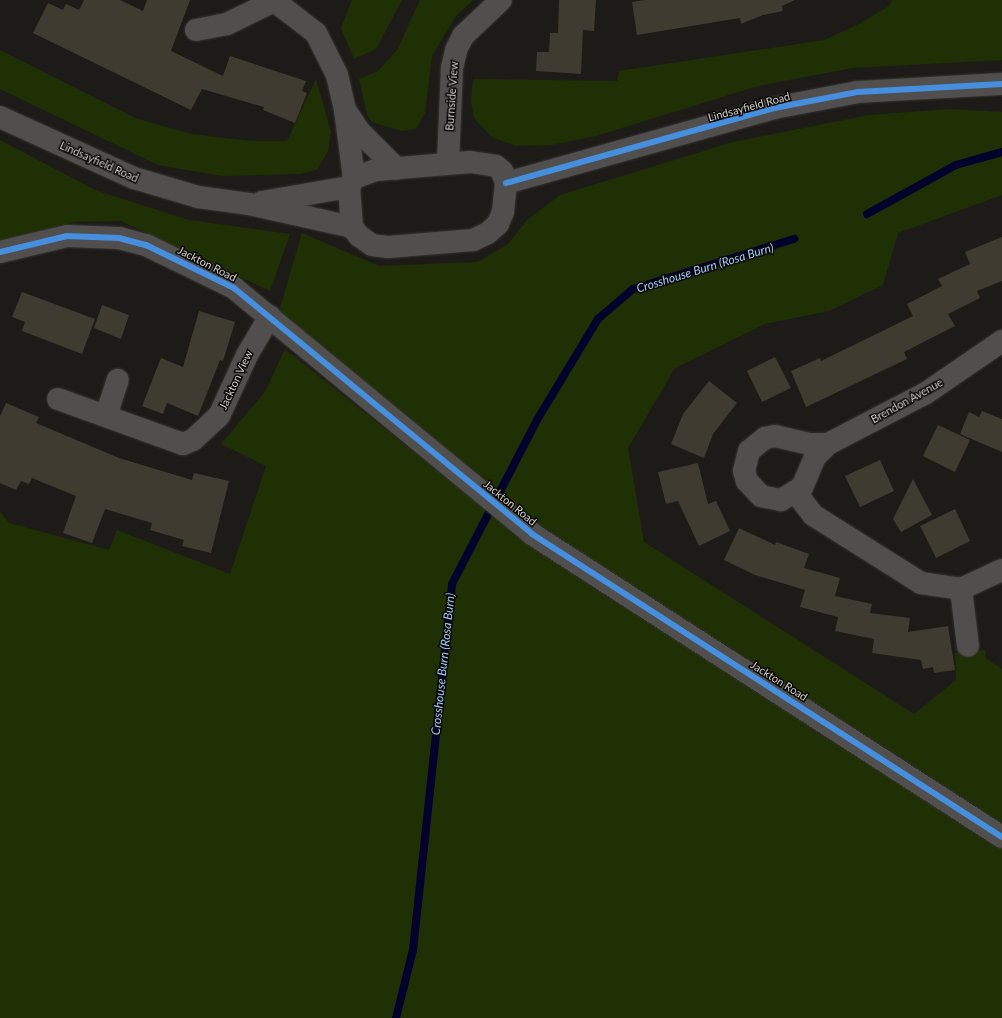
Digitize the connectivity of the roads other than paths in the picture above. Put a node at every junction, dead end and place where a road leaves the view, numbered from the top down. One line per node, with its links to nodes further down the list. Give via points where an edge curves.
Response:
1 (502, 0): 7 (street, Burnside View, via 463,36 456,50 452,68)
2 (274, 1): 3 (street, via 227,24); 5 (street, via 316,33 337,75)
3 (196, 30)
4 (1002, 84): 10 (street, Lindsayfield Road, via 858,92 774,108)
5 (345, 110): 8 (street, via 360,132); 9 (street)
6 (0, 117): 11 (street, Lindsayfield Road, via 134,178 198,197)
7 (448, 163): 8 (street, Lindsayfield Road); 10 (street, Lindsayfield Road, via 471,162 496,166 502,171)
8 (397, 170): 9 (street, Lindsayfield Road, via 376,170)
9 (351, 183): 11 (street, Lindsayfield Road); 12 (street)
10 (506, 183): 12 (street, via 506,200 498,224 473,240 388,247 372,245)
11 (249, 204): 12 (street, Lindsayfield Road)
12 (352, 228)
13 (0, 252): 14 (street, Jackton Road, via 67,236 119,238 146,245 234,288)
14 (270, 316): 18 (street, Jackton View, via 247,355 219,416 193,440 183,444 171,442); 24 (street, Jackton Road, via 532,534)
15 (1002, 341): 19 (street, Brendon Avenue, via 926,393)
16 (118, 380): 18 (street)
17 (58, 399): 18 (street, Jackton View)
18 (106, 416)
19 (828, 444): 20 (street, Brendon Avenue, via 814,457 806,481); 20 (street, Brendon Avenue, via 810,444 775,436 765,438 749,451 744,471 752,490 771,500 781,500)
20 (796, 494): 22 (street, via 813,514 921,583)
21 (1002, 570): 22 (street)
22 (961, 589): 23 (street)
23 (968, 646)
24 (1002, 837)

